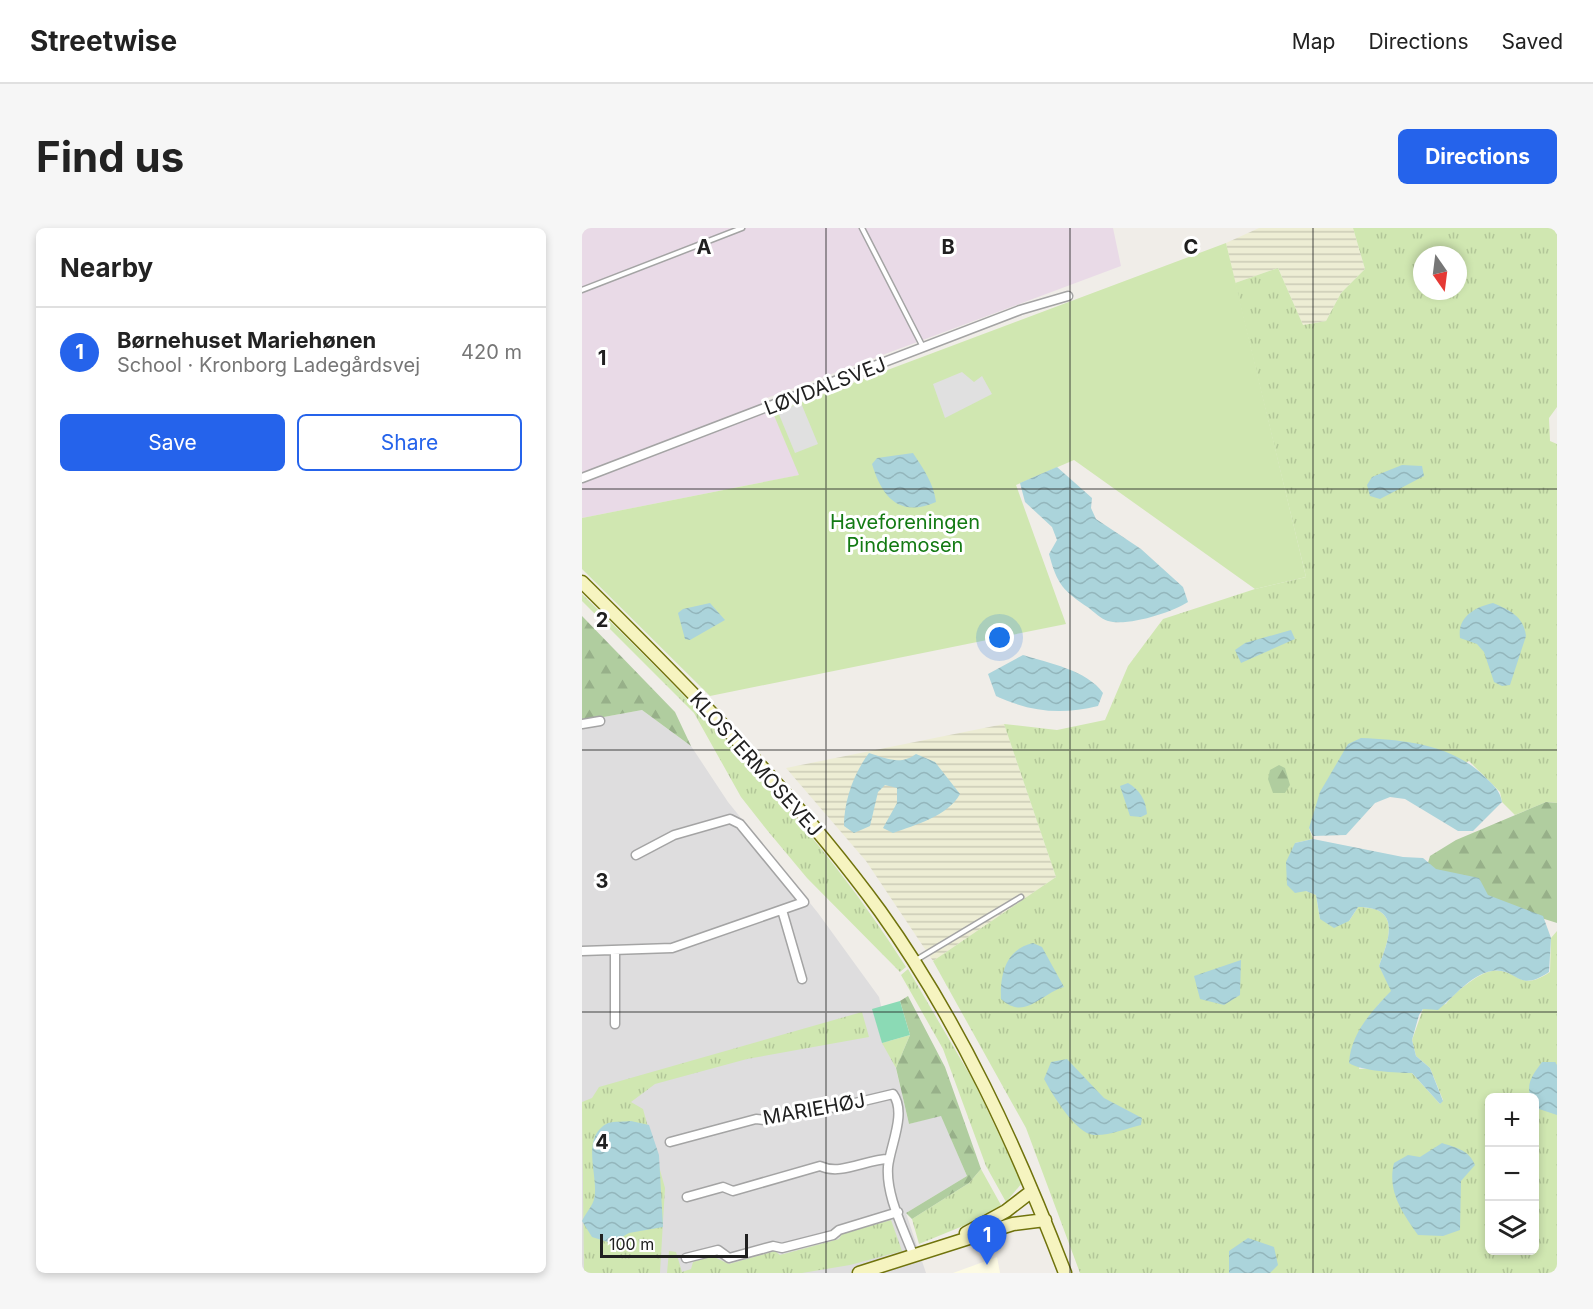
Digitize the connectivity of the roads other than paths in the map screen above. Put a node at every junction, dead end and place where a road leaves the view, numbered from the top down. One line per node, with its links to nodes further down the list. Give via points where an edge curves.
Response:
1 (742, 228): 3 (lane)
2 (862, 228): 5 (lane)
3 (582, 290)
4 (1068, 296): 5 (street, LØVDALSVEJ, via 1020,310)
5 (923, 348): 6 (street, LØVDALSVEJ)
6 (582, 478)
7 (582, 582): 15 (main road, KLOSTERMOSEVEJ, via 755,758 835,852)
8 (600, 721): 9 (street)
9 (582, 724)
10 (636, 855): 12 (street, via 674,835 730,819 740,824 804,902)
11 (1021, 897): 15 (lane)
12 (782, 910): 14 (street, via 672,948); 16 (street)
13 (582, 951): 14 (street)
14 (615, 951): 17 (street)
15 (913, 962): 20 (main road, KLOSTERMOSEVEJ, via 987,1090)
16 (802, 979)
17 (615, 1024)
18 (670, 1142): 19 (street, MARIEHØJ, via 756,1119 823,1105 834,1108 893,1094 897,1115)
19 (889, 1159): 21 (street, via 831,1171 820,1166 733,1191 723,1187); 22 (street, MARIEHØJ, via 890,1190)
20 (1032, 1191): 23 (main road, KLOSTERMOSEVEJ); 24 (main road, via 1006,1211)
21 (687, 1197)
22 (898, 1212): 25 (street, MARIEHØJ); 26 (street, via 782,1248 773,1246 729,1258 718,1250 706,1258)
23 (1045, 1220): 24 (main road, via 1013,1224); 29 (main road, KLOSTERMOSEVEJ)
24 (945, 1246): 25 (main road)
25 (914, 1257): 27 (main road)
26 (686, 1258)
27 (874, 1271): 28 (main road)
28 (859, 1273)
29 (1065, 1273)

